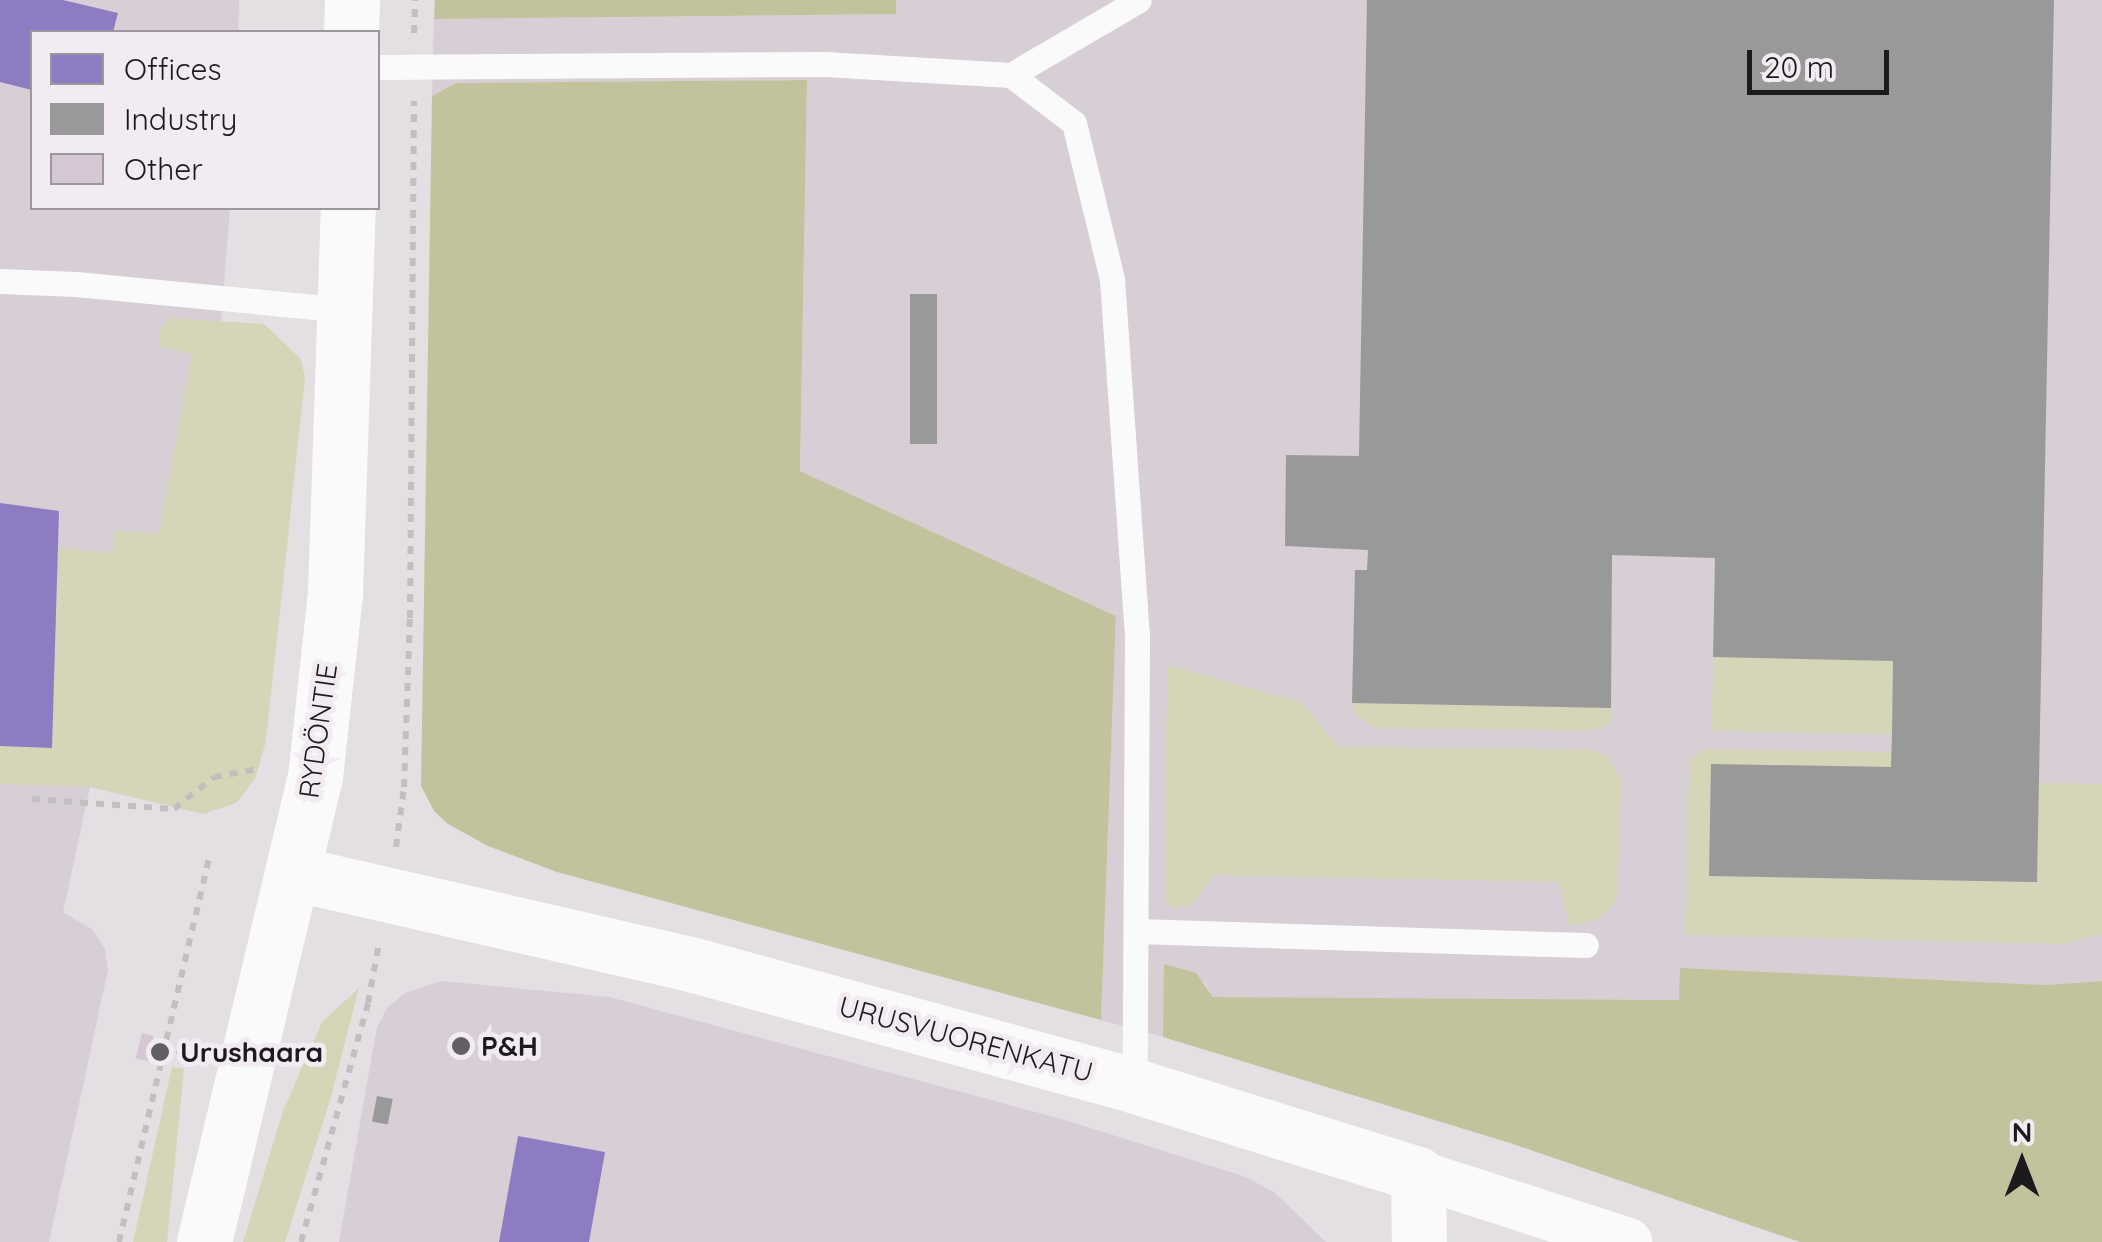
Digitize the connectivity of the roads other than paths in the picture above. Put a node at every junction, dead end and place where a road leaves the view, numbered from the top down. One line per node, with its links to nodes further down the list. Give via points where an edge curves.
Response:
1 (352, 0): 3 (street)
2 (1138, 0): 5 (lane)
3 (351, 30)
4 (380, 66): 5 (lane, via 825,64)
5 (1010, 75): 10 (lane, via 1074,123 1112,279 1137,635)
6 (348, 210): 8 (street, RYDÖNTIE)
7 (0, 282): 8 (lane)
8 (346, 310): 9 (street, RYDÖNTIE, via 335,594 315,777)
9 (293, 873): 12 (street, URUSVUORENKATU, via 694,966); 14 (street, RYDÖNTIE)
10 (1137, 931): 11 (lane); 12 (lane)
11 (1586, 946)
12 (1135, 1086): 13 (street, URUSVUORENKATU)
13 (1418, 1174): 15 (street); 16 (street, URUSVUORENKATU)
14 (204, 1242)
15 (1419, 1242)
16 (1628, 1242)

